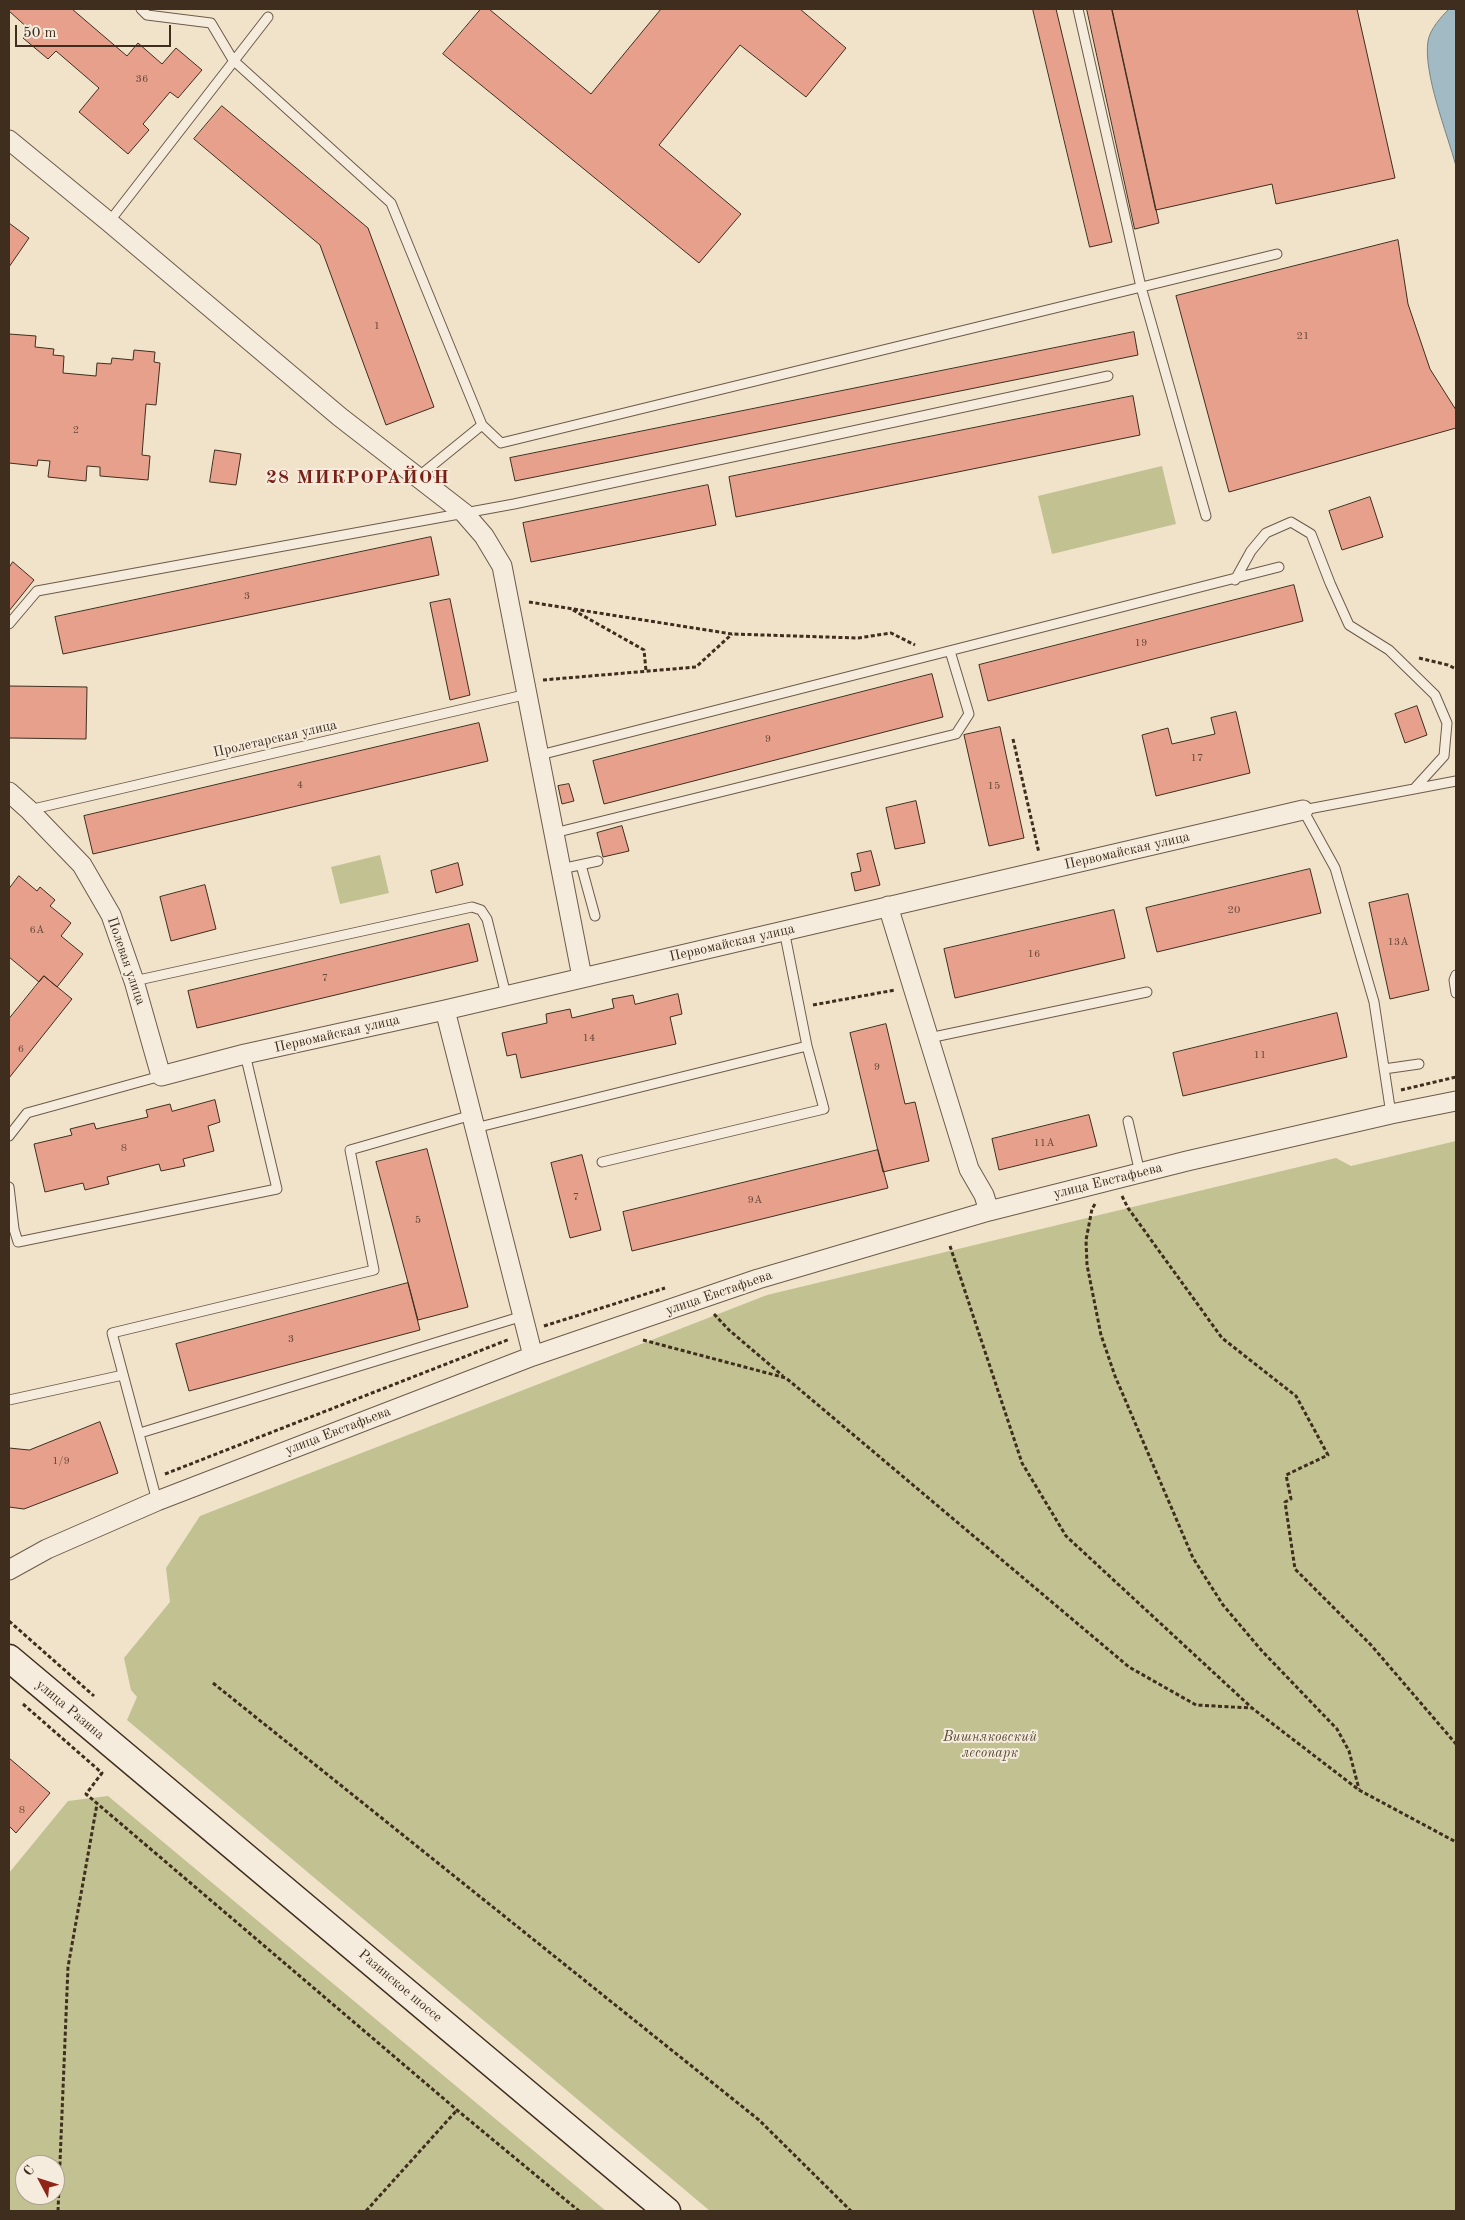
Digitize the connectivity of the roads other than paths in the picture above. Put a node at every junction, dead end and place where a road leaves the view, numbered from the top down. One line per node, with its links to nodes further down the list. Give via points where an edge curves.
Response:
1 (141, 9): 4 (lane, via 148,15 211,23)
2 (1078, 9): 8 (lane)
3 (268, 17): 4 (lane)
4 (233, 60): 6 (lane); 10 (lane, via 391,203)
5 (9, 140): 6 (street)
6 (109, 222): 11 (street, via 340,417)
7 (1277, 254): 8 (lane)
8 (1141, 287): 10 (lane, via 501,443); 13 (lane)
9 (1108, 376): 12 (lane)
10 (482, 426): 11 (lane)
11 (418, 477): 12 (street)
12 (464, 513): 16 (lane, via 37,591); 18 (street, via 484,536 502,566)
13 (1206, 516)
14 (1279, 567): 15 (lane)
15 (1235, 580): 17 (lane); 21 (lane, via 1250,551 1266,534 1291,522 1311,534 1350,625 1390,650 1436,695 1447,723 1444,756)
16 (9, 624)
17 (950, 651): 19 (lane); 25 (lane, via 969,714 956,734)
18 (527, 688): 19 (street); 23 (lane, Пролетарская улица)
19 (540, 755): 25 (street)
20 (1456, 781): 21 (lane)
21 (1414, 789): 24 (lane)
22 (10, 797): 23 (street, Полевая улица)
23 (29, 810): 34 (street, Полевая улица, via 82,865 111,915)
24 (1303, 810): 29 (street, Первомайская улица); 43 (lane, via 1335,868 1374,1002)
25 (554, 833): 28 (street)
26 (598, 861): 27 (lane)
27 (582, 864): 28 (lane); 30 (lane)
28 (561, 869): 33 (street)
29 (888, 906): 31 (street, Первомайская улица); 39 (street)
30 (595, 916)
31 (784, 930): 33 (street, Первомайская улица); 40 (lane)
32 (1456, 975): 36 (lane)
33 (582, 977): 37 (street, Первомайская улица)
34 (134, 981): 37 (lane, via 472,907 481,910 487,919); 44 (street, Полевая улица)
35 (1147, 992): 39 (lane)
36 (1456, 993)
37 (506, 995): 38 (street, Первомайская улица)
38 (445, 1010): 41 (street, Первомайская улица); 48 (street)
39 (929, 1038): 53 (street, via 969,1169)
40 (807, 1046): 48 (lane); 50 (lane, via 824,1109)
41 (245, 1054): 44 (street, Первомайская улица); 54 (lane, via 277,1189)
42 (1419, 1064): 43 (lane)
43 (1384, 1069): 46 (lane)
44 (161, 1076): 49 (lane, via 27,1113)
45 (1456, 1101): 46 (street, улица Евстафьева)
46 (1391, 1114): 51 (street, улица Евстафьева)
47 (1128, 1120): 51 (lane)
48 (474, 1122): 56 (street); 58 (lane, via 350,1150 374,1270 112,1333)
49 (9, 1136)
50 (602, 1162)
51 (1140, 1173): 53 (street, улица Евстафьева)
52 (9, 1187): 54 (lane)
53 (989, 1211): 57 (street, улица Евстафьева, via 758,1279)
54 (18, 1242): 55 (lane)
55 (9, 1244)
56 (523, 1316): 57 (street); 60 (lane)
57 (533, 1356): 61 (street, улица Евстафьева)
58 (123, 1375): 59 (lane); 60 (lane)
59 (9, 1400)
60 (140, 1433): 61 (lane)
61 (157, 1501): 62 (street, улица Евстафьева, via 47,1548)
62 (9, 1570)
63 (9, 1658): 64 (main road, улица Разина)
64 (132, 1761): 65 (main road, Разинское шоссе)
65 (667, 2211)

